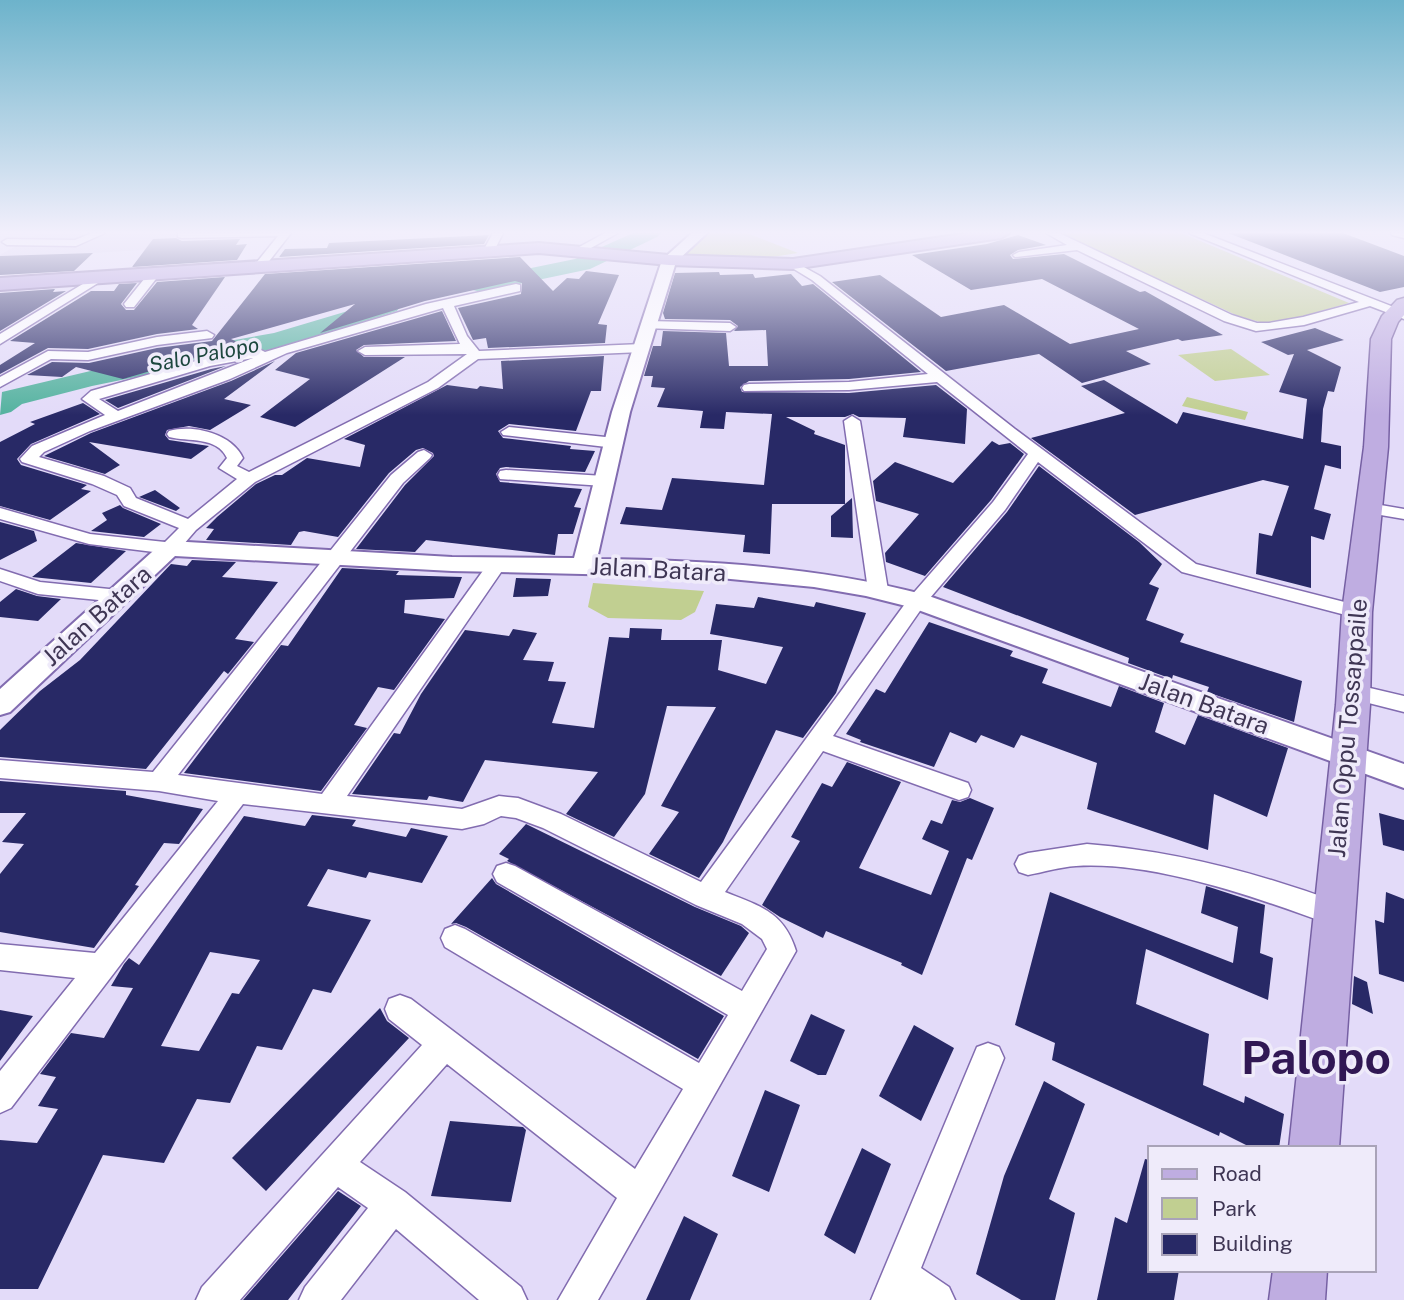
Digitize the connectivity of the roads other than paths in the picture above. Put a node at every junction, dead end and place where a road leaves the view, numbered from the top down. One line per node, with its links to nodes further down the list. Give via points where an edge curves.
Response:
1 (75, 294): 14 (street)
2 (138, 294): 9 (street)
3 (490, 294): 8 (street)
4 (658, 294): 11 (street)
5 (836, 294): 19 (street)
6 (1178, 294): 10 (street, via 1256,327)
7 (1353, 294): 10 (street)
8 (447, 303): 16 (street); 18 (street)
9 (130, 304)
10 (1393, 309): 32 (main road, Jalan Oppu Tossappaile, via 1381,339)
11 (648, 325): 12 (street); 15 (street)
12 (730, 327)
13 (207, 335): 20 (street, via 88,356 48,355)
14 (0, 340)
15 (642, 348): 18 (street); 26 (street)
16 (282, 350): 22 (street); 22 (street, via 208,362 89,399)
17 (365, 351): 18 (street)
18 (471, 352): 30 (street, via 433,384)
19 (941, 377): 21 (street, via 849,386); 27 (street)
20 (0, 383)
21 (749, 388)
22 (116, 416): 35 (street, via 38,449 28,459 98,480 124,492 130,502)
23 (852, 421): 41 (street)
24 (509, 432): 26 (street)
25 (175, 434): 30 (street, via 222,441 235,458 227,468)
26 (615, 443): 31 (street)
27 (1037, 452): 43 (street, via 999,506); 44 (street, via 1189,568)
28 (424, 455): 37 (street, via 397,479)
29 (506, 475): 31 (street)
30 (249, 478): 35 (street)
31 (604, 481): 39 (street)
32 (1369, 508): 34 (street); 44 (main road, Jalan Oppu Tossappaile)
33 (0, 513): 36 (street, via 89,539)
34 (1404, 514)
35 (190, 526): 36 (street)
36 (170, 548): 37 (street, Jalan Batara); 42 (street, Jalan Batara)
37 (338, 557): 38 (street, Jalan Batara); 52 (street)
38 (497, 565): 39 (street, Jalan Batara); 55 (street)
39 (584, 566): 41 (street, Jalan Batara, via 712,570)
40 (0, 575): 42 (street, via 38,588)
41 (878, 590): 43 (street, Jalan Batara)
42 (119, 596): 47 (street, Jalan Batara)
43 (917, 601): 48 (street); 49 (street, Jalan Batara)
44 (1357, 612): 45 (main road, Jalan Oppu Tossappaile)
45 (1353, 692): 46 (street); 49 (main road, Jalan Oppu Tossappaile)
46 (1404, 704)
47 (0, 705)
48 (818, 740): 53 (street); 58 (street)
49 (1348, 756): 51 (street, Jalan Batara); 59 (main road, Jalan Oppu Tossappaile)
50 (0, 769): 52 (street)
51 (1404, 776)
52 (159, 782): 54 (street)
53 (960, 790)
54 (237, 794): 55 (street); 62 (street)
55 (328, 804): 58 (street, via 462,820 499,806 518,808)
56 (1028, 864): 59 (street, via 1086,855 1130,860 1218,876)
57 (506, 874): 64 (street)
58 (706, 897): 64 (street, via 770,925 780,939 782,951)
59 (1332, 913): 69 (main road, Jalan Oppu Tossappaile)
60 (455, 938): 67 (street)
61 (0, 957): 62 (street)
62 (103, 967): 68 (street)
63 (400, 1009): 65 (street)
64 (746, 1009): 67 (street)
65 (444, 1044): 70 (street); 71 (street)
66 (988, 1058): 74 (street)
67 (703, 1083): 71 (street)
68 (0, 1097)
69 (1314, 1146)
70 (335, 1164): 72 (street); 75 (street)
71 (638, 1194): 78 (street)
72 (393, 1204): 76 (street); 77 (street)
73 (1300, 1272): 80 (main road)
74 (895, 1288): 79 (street)
75 (215, 1300)
76 (318, 1300)
77 (508, 1300)
78 (577, 1300)
79 (936, 1300)
80 (1297, 1300)

